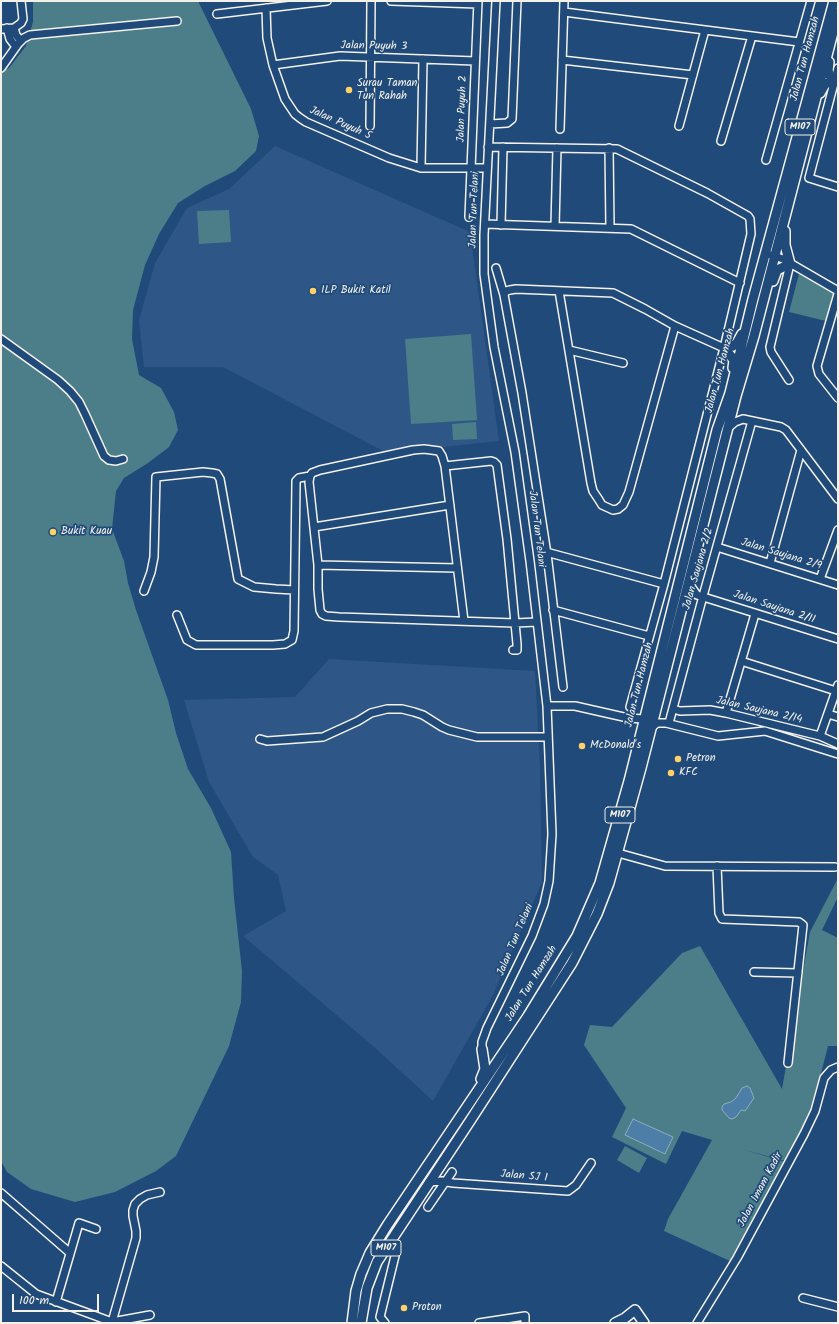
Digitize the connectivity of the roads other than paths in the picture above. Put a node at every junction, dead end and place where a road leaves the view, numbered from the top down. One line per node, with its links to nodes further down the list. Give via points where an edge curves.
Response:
1 (21, 1): 17 (street, via 22,23)
2 (327, 1): 12 (street)
3 (371, 1): 24 (street)
4 (391, 1): 10 (street)
5 (496, 1): 34 (street, Jalan Tun Telani)
6 (517, 1): 34 (street, via 512,118 507,123)
7 (564, 1): 13 (street)
8 (810, 1): 22 (street)
9 (834, 1): 54 (main road, Jalan Tun Hamzah / M107)
10 (427, 2): 11 (street)
11 (478, 3): 27 (street, Jalan Puyuh 2)
12 (270, 5): 15 (street); 28 (street, Jalan Puyuh 5, via 267,38)
13 (564, 12): 18 (street); 26 (street)
14 (838, 13): 21 (main road, Jalan Tun Hamzah / M107)
15 (217, 14)
16 (177, 21): 20 (street, via 30,35)
17 (7, 28): 20 (street); 23 (street)
18 (705, 30): 19 (street); 31 (street)
19 (752, 36): 22 (street); 38 (street)
20 (21, 41): 23 (street)
21 (831, 41): 32 (main road, via 828,70); 33 (main road, Jalan Tun Hamzah / M107)
22 (799, 42): 43 (street)
23 (16, 47): 29 (street)
24 (371, 57): 25 (street, Jalan Puyuh 3); 28 (street, Jalan Puyuh 3, via 340,56); 35 (street)
25 (423, 59): 27 (street, Jalan Puyuh 3); 44 (street)
26 (562, 60): 31 (street); 37 (street)
27 (476, 61): 45 (street, Jalan Puyuh 2)
28 (273, 65): 44 (street, Jalan Puyuh 5, via 285,99 300,118 389,158)
29 (1, 68)
30 (838, 68): 32 (street)
31 (693, 75): 36 (street)
32 (836, 82): 33 (main road, via 825,84); 48 (street, via 809,178)
33 (811, 117): 47 (main road, Jalan Tun Hamzah / M107)
34 (490, 124): 39 (street, Jalan Tun Telani)
35 (370, 126)
36 (679, 126)
37 (560, 129)
38 (721, 141)
39 (488, 148): 40 (street); 46 (street, Jalan Tun Telani)
40 (503, 148): 41 (street); 51 (street)
41 (557, 148): 42 (street); 52 (street)
42 (609, 148): 53 (street); 58 (street, via 622,150 748,216 751,234)
43 (766, 160)
44 (421, 168): 45 (street, Jalan Puyuh 5)
45 (471, 168): 46 (street, Jalan Puyuh 5); 49 (street, Jalan Puyuh 2)
46 (487, 168): 50 (street, Jalan Tun Telani)
47 (793, 187): 55 (main road, Jalan Tun Hamzah / M107); 56 (main road, via 784,236)
48 (838, 187)
49 (470, 217)
50 (485, 224): 51 (street); 101 (street, Jalan Tun Telani, via 485,285 494,347 515,452)
51 (501, 225): 52 (street)
52 (555, 226): 53 (street)
53 (610, 228): 58 (street, via 631,229)
54 (765, 253): 55 (street); 62 (main road, Jalan Tun Hamzah / M107)
55 (775, 256): 56 (street); 64 (main road, Jalan Tun Hamzah / M107)
56 (790, 264): 60 (street); 64 (main road, via 775,273); 69 (street, via 770,347)
57 (496, 268): 61 (street)
58 (740, 283): 66 (street)
59 (559, 291): 61 (street, via 510,290 506,291); 63 (street, via 612,293); 67 (street)
60 (838, 293): 70 (street, via 817,366 819,374)
61 (504, 296): 85 (street, via 522,393)
62 (753, 299): 66 (main road, via 742,335 733,346); 75 (main road, Jalan Tun Hamzah / M107, via 730,394)
63 (675, 326): 66 (street); 67 (street, via 629,492 623,505 618,509 613,510 602,505 593,491)
64 (756, 326): 71 (main road, Jalan Tun Hamzah / M107)
65 (1, 339): 77 (street, via 70,391 82,408 104,456 109,460)
66 (724, 348): 75 (main road, via 734,360); 91 (street)
67 (569, 350): 68 (street)
68 (623, 364)
69 (789, 380)
70 (838, 398)
71 (734, 404): 72 (street, via 737,413); 74 (main road, Jalan Tun Hamzah / M107)
72 (743, 419): 73 (street); 74 (street)
73 (752, 421): 76 (street, via 786,430); 84 (street, Jalan Saujana 2/2)
74 (728, 428): 90 (main road, Jalan Tun Hamzah / M107)
75 (717, 430): 116 (main road, Jalan Tun Hamzah / M107)
76 (800, 450): 80 (street); 86 (street)
77 (123, 459)
78 (445, 466): 79 (street, via 439,451 424,448 320,470); 81 (street); 102 (street, via 491,461 496,465 507,539)
79 (310, 476): 82 (street); 93 (street, via 296,481)
80 (838, 499)
81 (450, 505): 82 (street); 88 (street)
82 (314, 527): 87 (street)
83 (838, 530): 89 (street)
84 (717, 547): 86 (street, Jalan Saujana 2/9); 95 (street, Jalan Saujana 2/2)
85 (546, 552): 91 (street); 97 (street)
86 (770, 562): 89 (street, Jalan Saujana 2/9)
87 (318, 565): 88 (street); 100 (street, via 320,610 326,616)
88 (457, 568): 100 (street)
89 (820, 579): 92 (street, Jalan Saujana 2/9)
90 (689, 580): 95 (street, via 692,588); 96 (main road, Jalan Tun Hamzah / M107)
91 (664, 584): 103 (street)
92 (838, 585)
93 (294, 590): 94 (street, via 254,587 238,580 220,479 217,474 203,472 156,477 154,557); 99 (street, via 294,636 285,644 196,645 187,640)
94 (144, 591)
95 (700, 596): 96 (street, via 690,597); 98 (street, Jalan Saujana 2/11); 112 (street, Jalan Saujana 2/2)
96 (684, 602): 111 (main road, Jalan Tun Hamzah / M107)
97 (553, 610): 103 (street); 107 (street)
98 (755, 614): 104 (street, Jalan Saujana 2/11); 106 (street)
99 (177, 615)
100 (464, 621): 102 (street)
101 (537, 622): 102 (street); 109 (street, Jalan Tun Telani)
102 (515, 623): 105 (street, via 517,648)
103 (649, 636): 110 (street)
104 (838, 640)
105 (513, 650)
106 (741, 661): 108 (street); 113 (street)
107 (563, 687)
108 (837, 688): 114 (street)
109 (547, 706): 116 (street, via 575,706); 120 (street, Jalan Tun Telani)
110 (630, 708)
111 (656, 708): 117 (street); 118 (main road, Jalan Tun Hamzah / M107)
112 (673, 709): 113 (street, Jalan Saujana 2/14); 117 (street, Jalan Saujana 2/2)
113 (726, 713): 119 (street, Jalan Saujana 2/14)
114 (828, 714): 115 (street); 119 (street)
115 (838, 717)
116 (644, 719): 129 (main road, Jalan Tun Hamzah / M107, via 600,883 577,936)
117 (667, 723): 118 (street, via 658,723); 123 (street, via 718,736 765,731)
118 (651, 728): 124 (main road, Jalan Tun Hamzah / M107)
119 (820, 736): 122 (street, Jalan Saujana 2/14)
120 (548, 738): 121 (street, via 477,738 442,727 414,712 387,709 372,713 323,737 267,741); 130 (street, Jalan Tun Telani, via 552,834 549,881 544,904 532,936 487,1028)
121 (260, 739)
122 (838, 744)
123 (838, 754)
124 (618, 853): 125 (street, via 665,866); 135 (main road, Jalan Tun Hamzah / M107, via 597,914 579,950)
125 (717, 866): 126 (street); 128 (street, via 719,913 722,919 803,924)
126 (834, 867)
127 (754, 972): 128 (street)
128 (798, 973): 131 (street)
129 (528, 1016): 130 (main road, via 494,1058 484,1055); 133 (main road, Jalan Tun Hamzah / M107)
130 (482, 1049): 133 (main road, via 484,1074)
131 (788, 1063)
132 (838, 1067): 160 (street, Jalan Imam Kadir, via 824,1078 816,1111 737,1258)
133 (459, 1117): 146 (main road, Jalan Tun Hamzah / M107, via 377,1241)
134 (591, 1162): 137 (street, Jalan SJ 1, via 576,1185 568,1191)
135 (438, 1169): 137 (street); 138 (main road, Jalan Tun Hamzah / M107)
136 (452, 1172): 137 (street)
137 (444, 1181): 138 (street, Jalan SJ 1); 141 (street)
138 (429, 1182): 154 (main road, Jalan Tun Hamzah / M107, via 377,1262 365,1300)
139 (160, 1192): 151 (street, via 147,1195 135,1204 132,1216 136,1238)
140 (1, 1193): 143 (street)
141 (428, 1207)
142 (96, 1229): 143 (street, via 79,1223)
143 (70, 1253): 148 (street)
144 (395, 1256): 155 (street, via 380,1317)
145 (1, 1266): 148 (street, via 36,1294)
146 (361, 1274): 152 (main road, via 355,1285); 153 (main road, Jalan Tun Hamzah / M107)
147 (803, 1298): 149 (street)
148 (56, 1302): 151 (street)
149 (838, 1307)
150 (150, 1315): 151 (street)
151 (112, 1322)
152 (345, 1323)
153 (352, 1323)
154 (363, 1323)
155 (385, 1323)
156 (479, 1323): 157 (street, via 525,1316)
157 (525, 1323)
158 (615, 1323): 159 (main road, via 635,1310)
159 (644, 1323)
160 (697, 1323)

